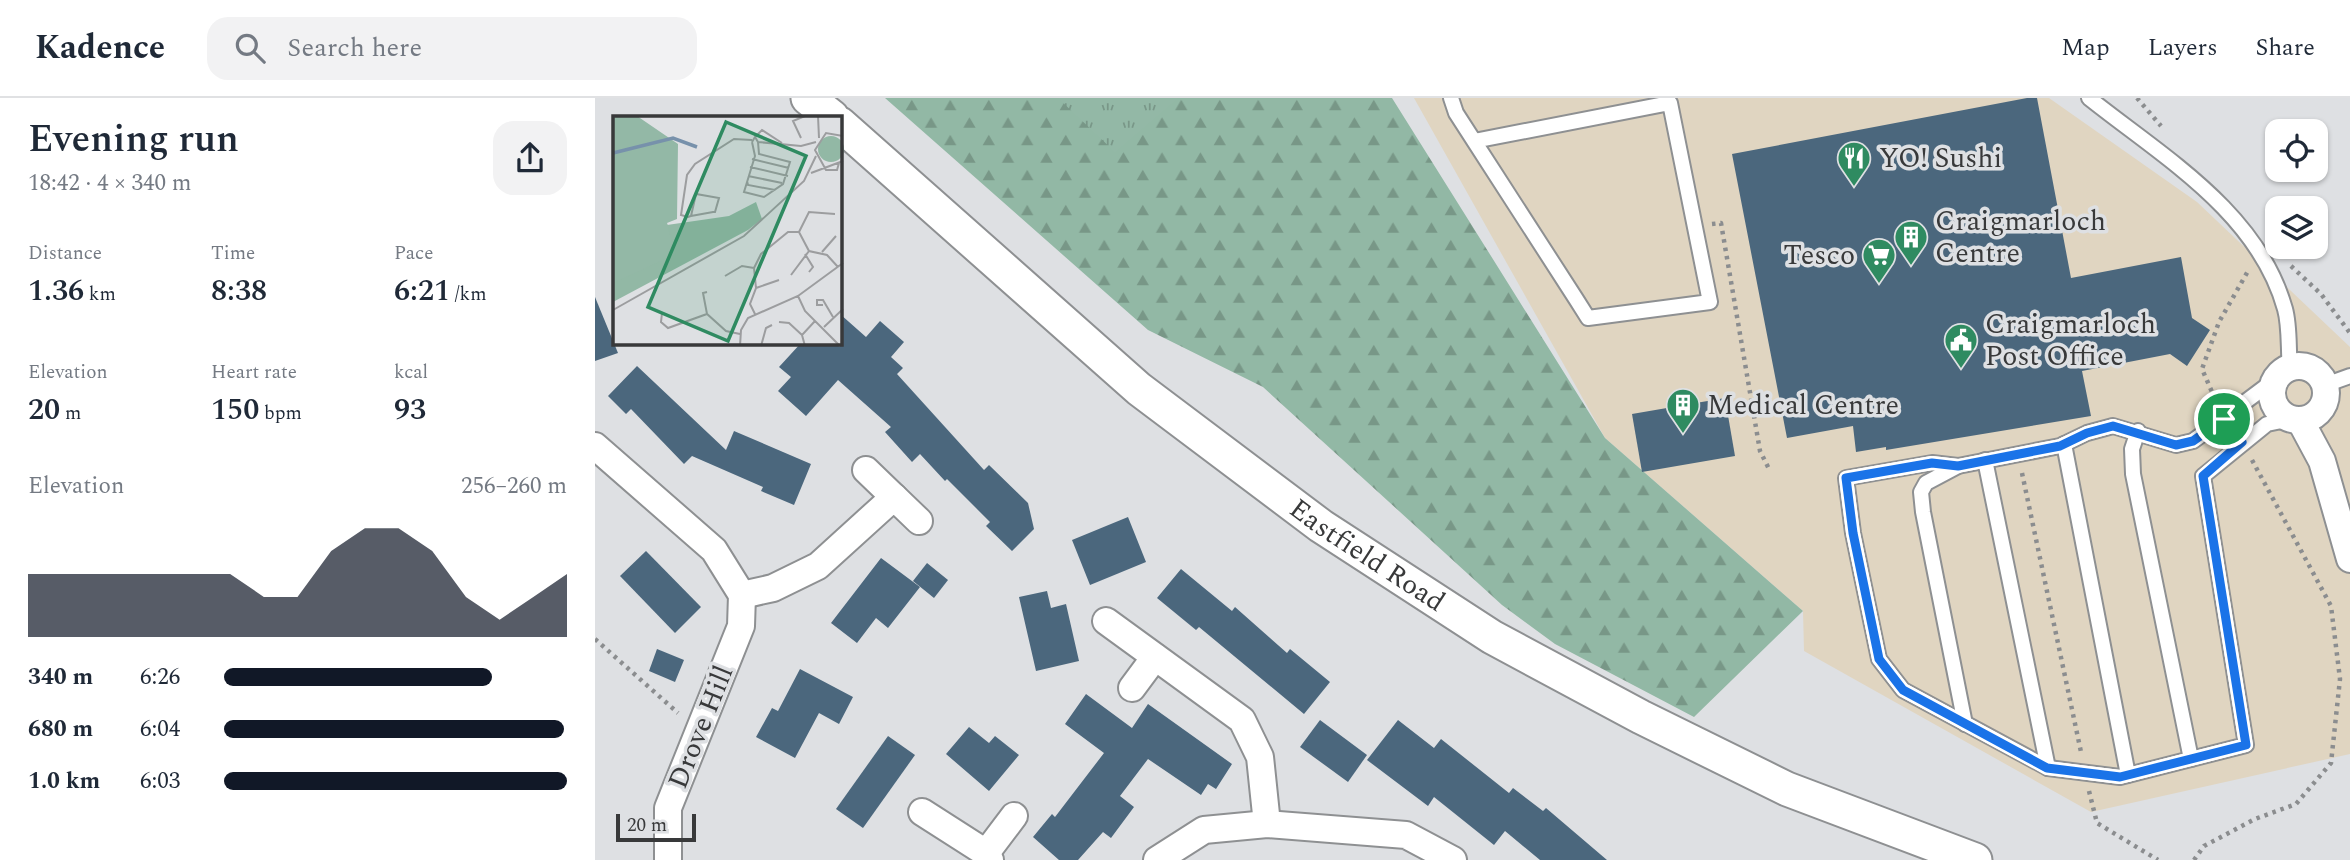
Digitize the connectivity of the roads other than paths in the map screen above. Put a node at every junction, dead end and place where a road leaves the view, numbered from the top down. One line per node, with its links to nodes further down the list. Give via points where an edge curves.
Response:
1 (808, 98): 4 (street)
2 (1451, 98): 6 (lane)
3 (2089, 98): 7 (lane, via 2236,219 2270,257 2286,312)
4 (831, 116)
5 (842, 126): 35 (street, Eastfield Road, via 1139,389 1321,526 1492,636 1641,718 1787,789)
6 (1474, 141): 6 (lane, via 1670,103 1710,302 1588,318)
7 (2283, 373): 9 (street, via 2307,367 2318,373); 10 (street, via 2273,397 2277,408); 11 (lane, via 2193,441 2176,445)
8 (2350, 376): 9 (lane)
9 (2325, 385): 10 (street, via 2323,406 2316,414)
10 (2295, 419): 19 (street, via 2322,461); 25 (lane, via 2267,424 2203,476 2246,745)
11 (2138, 431): 12 (lane, via 2113,426); 25 (lane, via 2131,456 2133,474)
12 (2064, 444): 14 (lane); 27 (lane)
13 (595, 446): 20 (street, via 714,550)
14 (1986, 460): 15 (lane); 26 (lane)
15 (1958, 466): 24 (lane, via 1926,483 1921,492); 24 (lane, via 1932,463 1846,478 1879,659 1903,690)
16 (866, 470): 17 (street)
17 (894, 497): 18 (street); 20 (street, via 818,566 773,588)
18 (919, 521)
19 (2350, 559)
20 (742, 595): 32 (street, Drove Hill, via 741,626 668,808)
21 (1106, 621): 22 (street)
22 (1156, 657): 23 (street); 30 (street, via 1242,720 1260,757)
23 (1132, 688)
24 (1965, 724): 26 (lane)
25 (2190, 759): 27 (lane)
26 (2047, 768): 27 (lane)
27 (2128, 775)
28 (922, 812): 31 (street)
29 (1014, 816): 31 (street)
30 (1267, 824): 33 (street, via 1204,830); 34 (street, via 1406,835)
31 (988, 857)
32 (668, 860)
33 (1157, 860)
34 (1453, 860)
35 (1975, 860)

